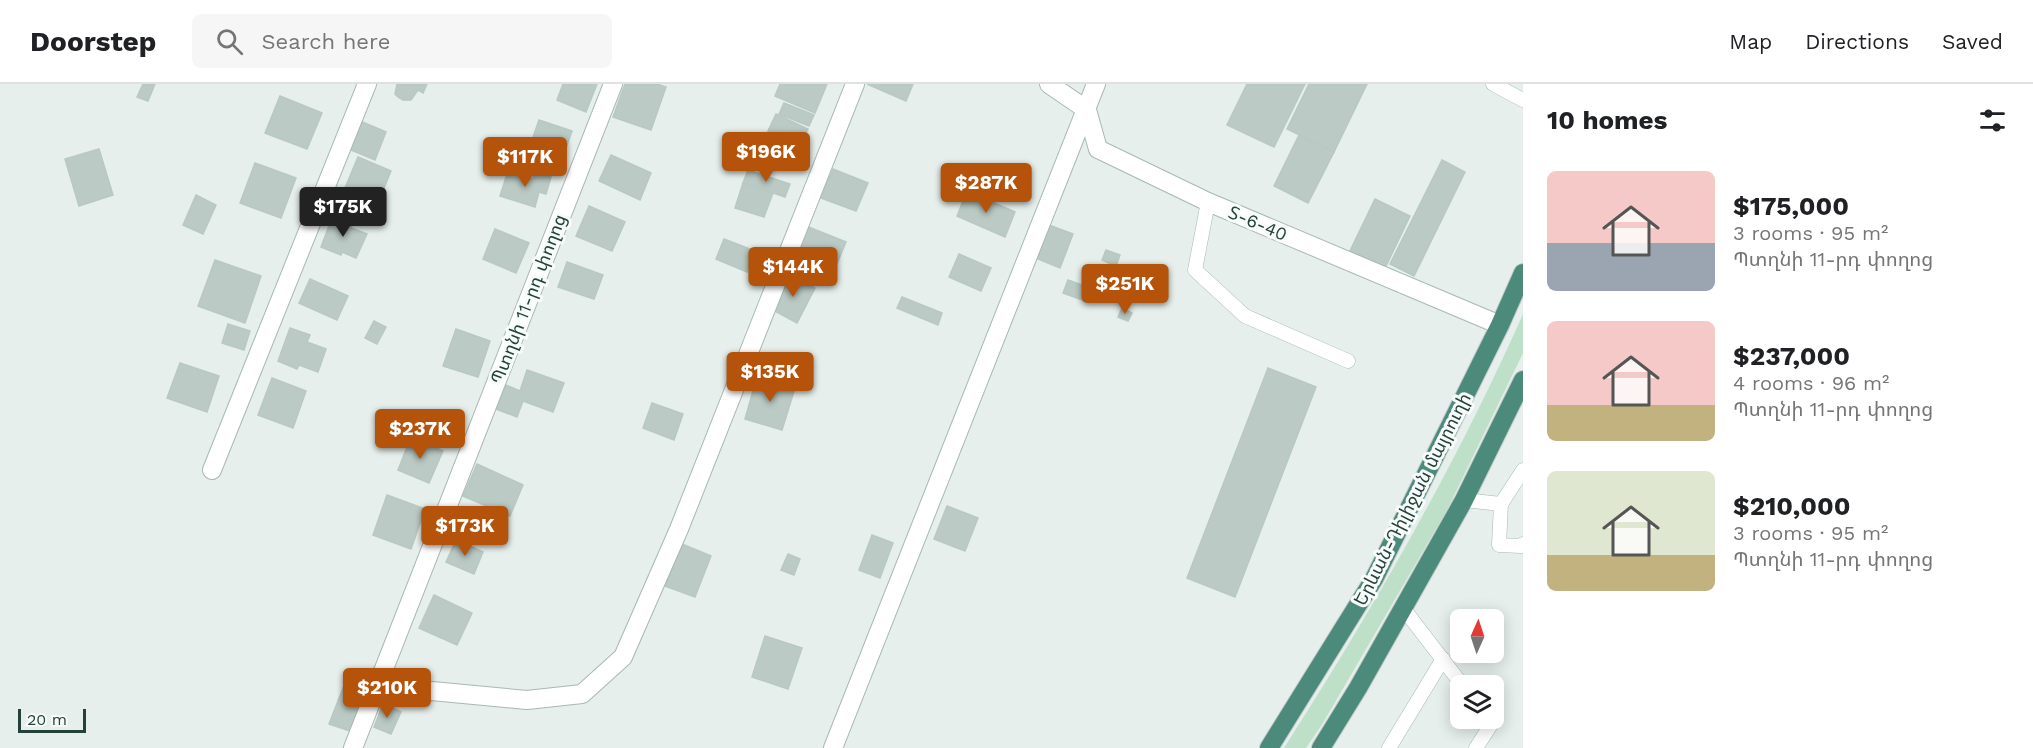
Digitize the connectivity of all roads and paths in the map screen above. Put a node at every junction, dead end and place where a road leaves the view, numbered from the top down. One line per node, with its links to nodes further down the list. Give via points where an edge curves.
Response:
1 (367, 84): 14 (street)
2 (613, 84): 21 (street, Պտղնի 11-րդ փողոց)
3 (855, 84): 21 (street, via 679,529 623,657 582,694 527,700 421,690)
4 (1049, 84): 8 (street)
5 (1096, 84): 8 (street)
6 (1492, 84): 7 (lane)
7 (1523, 100)
8 (1087, 110): 9 (street, Տ-6-40 / Տ-6-40, via 1098,149); 25 (street)
9 (1208, 202): 11 (street, Տ-6-40 / Տ-6-40); 12 (lane, via 1195,270 1245,316)
10 (1523, 273): 11 (highway, Երևան-Դիլիջան մայրուղի)
11 (1500, 325): 26 (highway, Երևան-Դիլիջան մայրուղի, via 1374,579)
12 (1348, 361)
13 (1523, 380): 16 (highway)
14 (212, 470)
15 (1523, 470): 17 (lane)
16 (1464, 500): 17 (lane); 19 (highway)
17 (1501, 504): 18 (lane, via 1499,545)
18 (1523, 544)
19 (1403, 608): 20 (lane); 27 (highway)
20 (1443, 660): 22 (lane); 28 (lane)
21 (381, 674): 24 (street, Պտղնի 11-րդ փողոց)
22 (1455, 675)
23 (1488, 729): 29 (lane)
24 (353, 748)
25 (833, 748)
26 (1269, 748)
27 (1321, 748)
28 (1389, 748)
29 (1476, 748)

